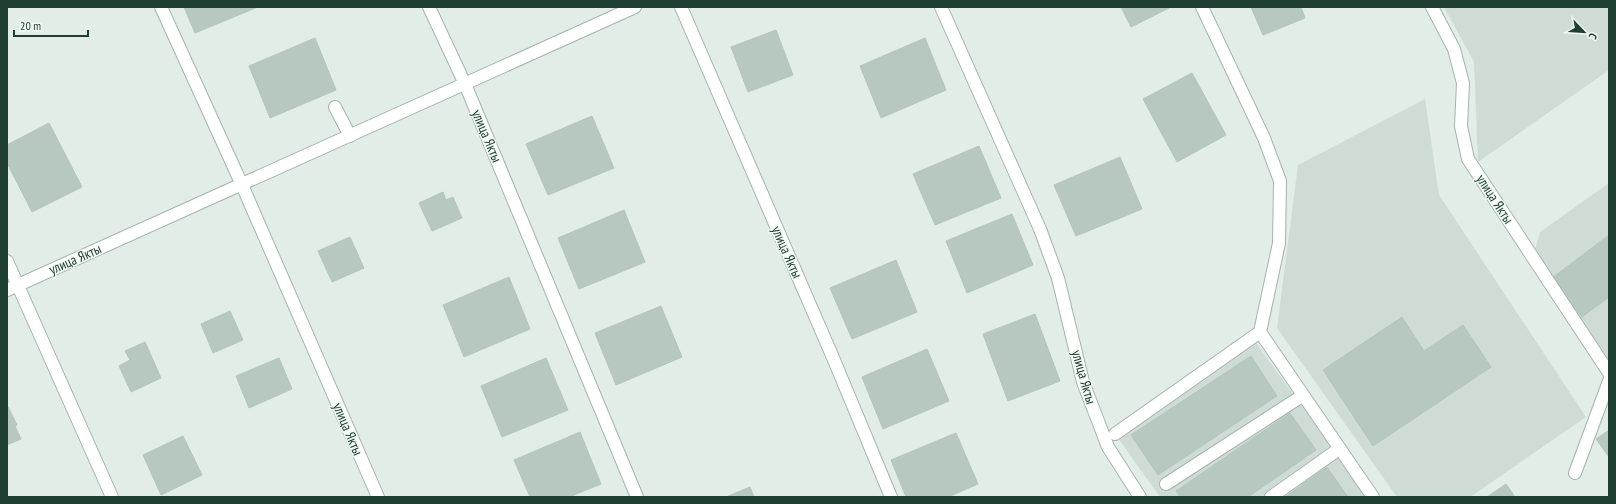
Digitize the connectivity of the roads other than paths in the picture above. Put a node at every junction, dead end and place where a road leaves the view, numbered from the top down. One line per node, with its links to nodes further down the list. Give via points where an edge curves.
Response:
1 (161, 7): 11 (street, улица Якты)
2 (429, 7): 8 (street)
3 (635, 7): 8 (street, улица Якты)
4 (681, 7): 25 (street, улица Якты)
5 (941, 7): 26 (street, улица Якты, via 1058,278 1083,382 1108,447)
6 (1202, 7): 14 (street, via 1264,138 1280,181 1279,243)
7 (1432, 7): 15 (street, улица Якты, via 1454,49 1463,83 1461,126 1468,159)
8 (465, 84): 10 (street, улица Якты); 24 (street, улица Якты)
9 (335, 107): 10 (street)
10 (350, 136): 11 (street, улица Якты)
11 (242, 185): 13 (street, улица Якты); 23 (street, улица Якты)
12 (7, 261): 13 (street)
13 (12, 288): 22 (street)
14 (1260, 332): 17 (street); 18 (street)
15 (1609, 372)
16 (1609, 381): 20 (street)
17 (1302, 396): 19 (street); 21 (street)
18 (1115, 434)
19 (1339, 449): 27 (street); 28 (street)
20 (1575, 473)
21 (1166, 484)
22 (112, 497)
23 (378, 497)
24 (637, 497)
25 (891, 497)
26 (1140, 497)
27 (1271, 497)
28 (1373, 497)

